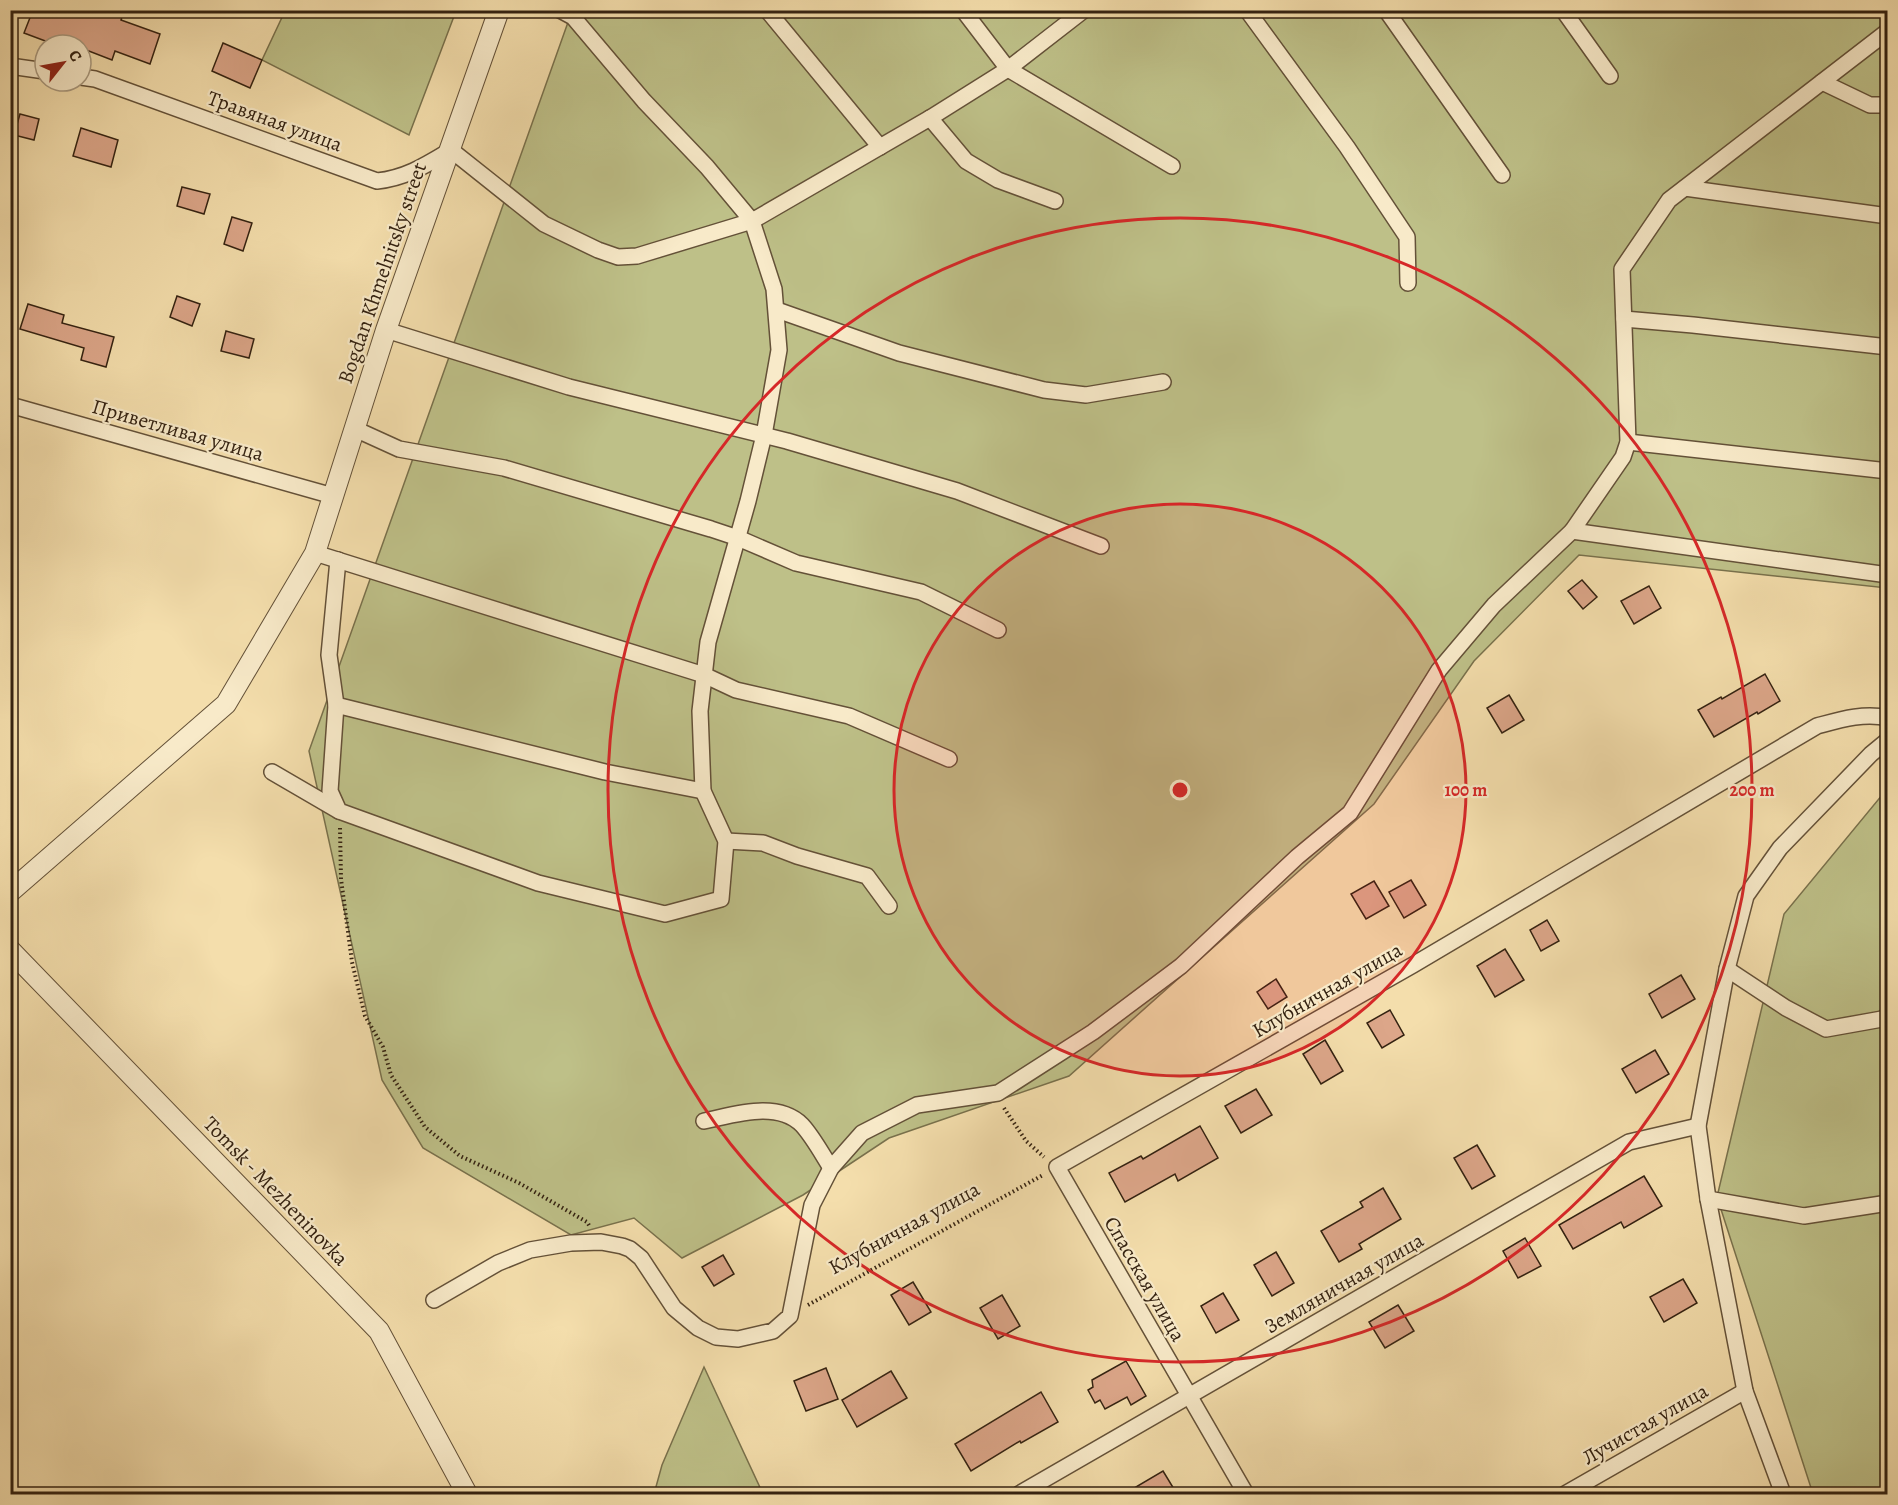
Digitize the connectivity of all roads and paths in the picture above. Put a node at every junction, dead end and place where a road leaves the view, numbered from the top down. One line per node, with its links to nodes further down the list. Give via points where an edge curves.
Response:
1 (499, 10): 19 (street, Bogdan Khmelnitsky street)
2 (560, 10): 25 (street, via 573,17)
3 (767, 10): 18 (street)
4 (963, 10): 12 (street)
5 (1084, 10): 12 (street)
6 (1247, 10): 26 (street, via 1407,237)
7 (1386, 10): 21 (street)
8 (1563, 10): 13 (street)
9 (1887, 31): 15 (street)
10 (10, 66): 11 (street)
11 (33, 69)
12 (1008, 69): 17 (street); 20 (street)
13 (1610, 76)
14 (93, 79): 19 (street, Травяная улица, via 377,181 415,172)
15 (1822, 82): 16 (street, via 1870,105); 22 (street)
16 (1887, 105)
17 (930, 118): 18 (street); 23 (street, via 966,161 998,180)
18 (880, 147): 25 (street)
19 (450, 150): 25 (street, via 543,224 618,256 638,256); 29 (street, Bogdan Khmelnitsky street)
20 (1172, 166)
21 (1502, 175)
22 (1685, 188): 24 (street); 28 (street, via 1670,200 1622,269)
23 (1055, 201)
24 (1887, 216)
25 (752, 221): 27 (street)
26 (1408, 283)
27 (777, 310): 31 (street, via 899,353 1044,390 1086,395); 34 (street, via 779,350)
28 (1624, 319): 30 (street); 35 (street)
29 (386, 330): 33 (street, Bogdan Khmelnitsky street); 34 (street, via 569,387)
30 (1887, 347)
31 (1163, 382)
32 (10, 405): 37 (street, Приветливая улица)
33 (355, 429): 37 (street, Bogdan Khmelnitsky street); 39 (street, via 399,449 504,468)
34 (764, 435): 39 (street); 40 (street, via 957,491)
35 (1628, 442): 36 (street); 38 (street, via 1623,457)
36 (1887, 471)
37 (333, 496): 41 (street, Bogdan Khmelnitsky street)
38 (1572, 531): 43 (street); 59 (street, via 1494,605 1438,670 1350,813 1181,966 1093,1032)
39 (738, 538): 44 (street, via 796,563 921,592); 45 (street, via 708,642)
40 (1101, 546)
41 (315, 554): 42 (street); 54 (street, via 226,704)
42 (338, 560): 45 (street); 46 (street, via 329,655)
43 (1887, 575)
44 (998, 630)
45 (704, 675): 49 (street, via 736,690 849,716); 51 (street, via 700,711)
46 (336, 705): 51 (street, via 593,769); 52 (street, via 330,791)
47 (1887, 717): 62 (street, Клубничная улица, via 1851,717 1817,726 1413,965)
48 (1887, 740): 57 (street, via 1780,848 1746,896)
49 (950, 759)
50 (272, 772): 52 (street)
51 (703, 791): 53 (street)
52 (339, 810): 53 (street, via 538,883 664,914 721,899); 66 (path, via 341,879 352,962 365,1016 383,1047 392,1075 425,1127 460,1156 519,1183 587,1222)
53 (726, 841): 55 (street, via 763,843 867,876)
54 (10, 892)
55 (889, 906)
56 (10, 951): 71 (street, Tomsk - Mezheninovka, via 379,1331)
57 (1727, 969): 58 (street, via 1826,1029); 61 (street)
58 (1887, 1015)
59 (998, 1093): 62 (path, via 1004,1110 1026,1142); 63 (street, via 917,1105 862,1134)
60 (704, 1120): 63 (street, via 779,1112 801,1124)
61 (1698, 1126): 64 (street); 70 (street, Земляничная улица, via 1629,1142)
62 (1057, 1167): 68 (path, Клубничная улица); 70 (street, Спасская улица)
63 (831, 1168): 68 (street, via 812,1205)
64 (1708, 1199): 65 (street, via 1804,1216); 69 (street)
65 (1887, 1203)
66 (601, 1242): 67 (street, via 530,1250 498,1263); 68 (street, via 630,1249 641,1258 674,1308 716,1337 758,1336 773,1331)
67 (434, 1300)
68 (789, 1316)
69 (1745, 1391): 74 (street, Лучистая улица); 75 (street)
70 (1189, 1397): 72 (street, Земляничная улица); 73 (street, Спасская улица)
71 (467, 1494)
72 (1018, 1494)
73 (1246, 1494)
74 (1565, 1494)
75 (1783, 1494)

